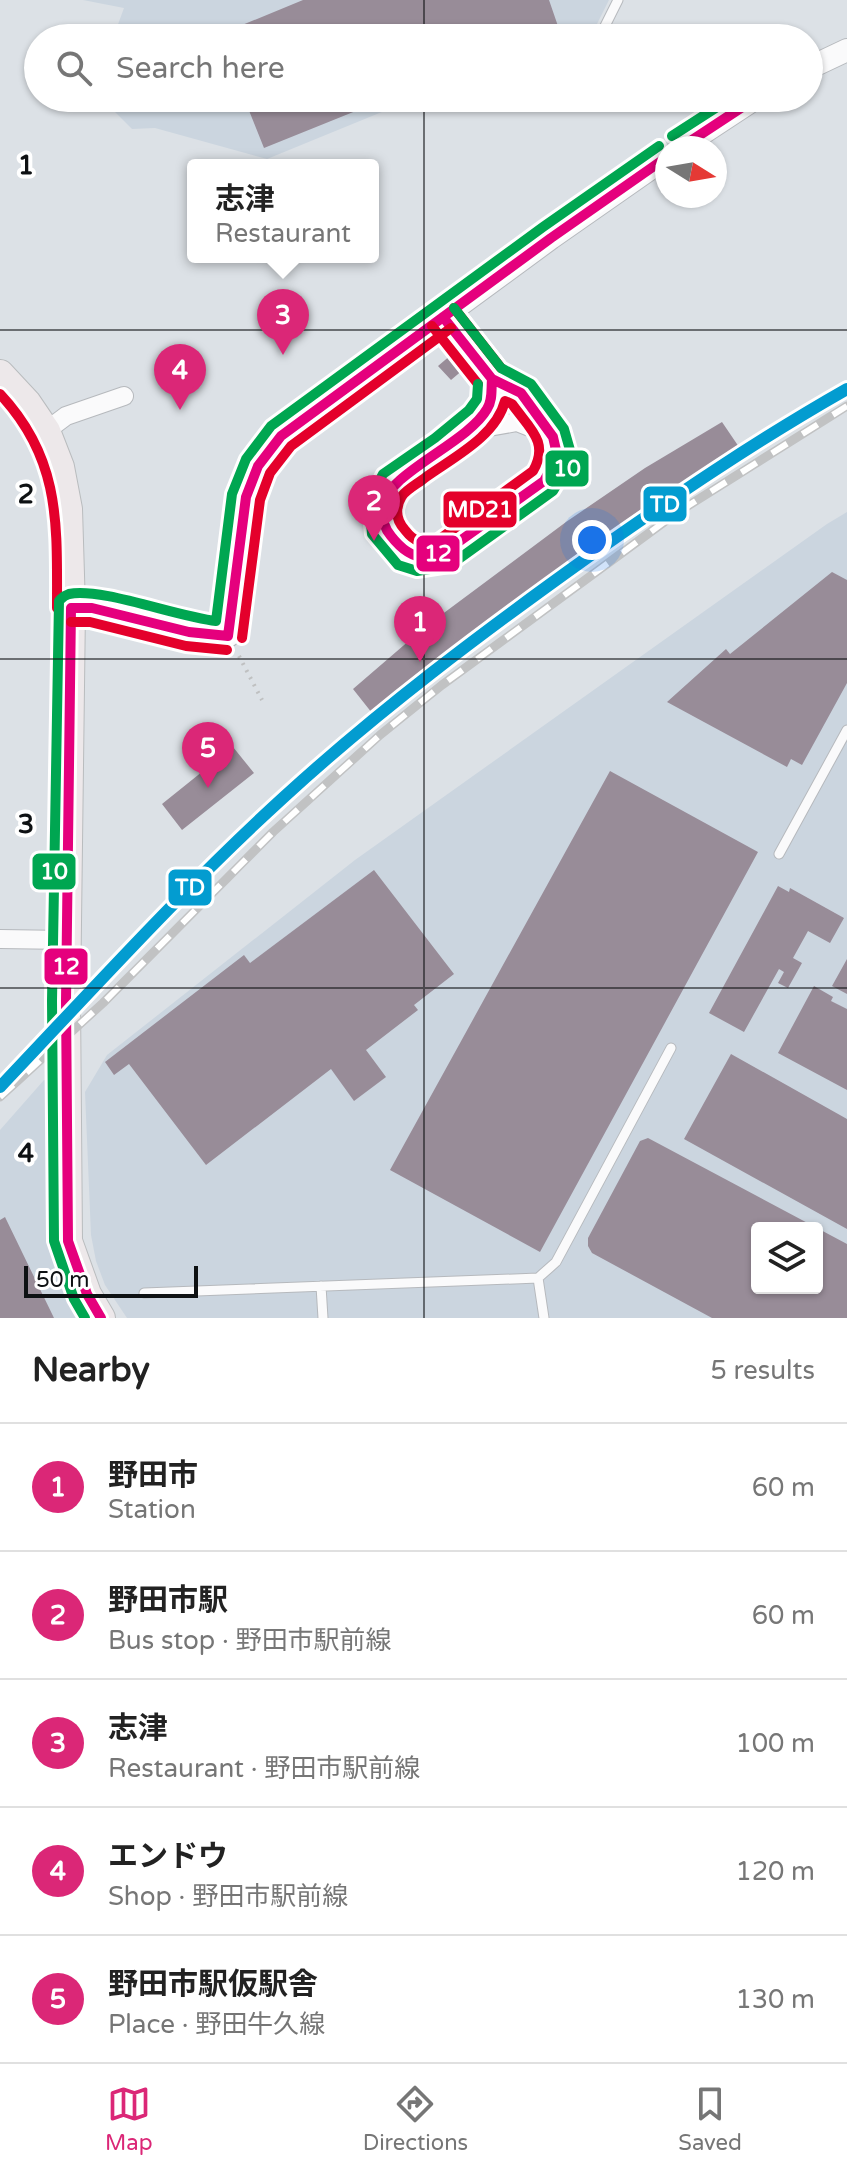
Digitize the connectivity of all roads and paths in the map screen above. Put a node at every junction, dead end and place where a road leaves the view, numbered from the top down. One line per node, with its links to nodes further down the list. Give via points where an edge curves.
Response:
1 (618, 0): 2 (lane)
2 (606, 24)
3 (847, 50): 4 (street)
4 (823, 61)
5 (735, 112): 6 (street)
6 (698, 136)
7 (655, 166): 8 (street)
8 (443, 317): 10 (street); 16 (street, via 281,436 258,466 246,497)
9 (0, 374): 12 (main road)
10 (492, 379): 13 (street, via 487,411); 14 (street, via 521,393)
11 (124, 396): 12 (street, via 66,416)
12 (46, 431): 15 (main road, via 68,509)
13 (466, 431): 14 (street, via 517,422); 14 (street, via 392,485 386,495 385,528 404,552 418,557 442,554 544,481 553,465)
14 (553, 437)
15 (71, 608): 16 (street); 21 (main road)
16 (228, 636): 17 (path)
17 (262, 700)
18 (847, 730): 19 (lane)
19 (779, 854)
20 (0, 939): 21 (street)
21 (67, 940): 26 (main road, via 68,1241)
22 (671, 1048): 23 (lane, via 556,1262)
23 (538, 1278): 24 (lane); 28 (lane)
24 (321, 1286): 25 (lane); 27 (lane)
25 (144, 1293)
26 (101, 1318)
27 (323, 1318)
28 (544, 1318)

